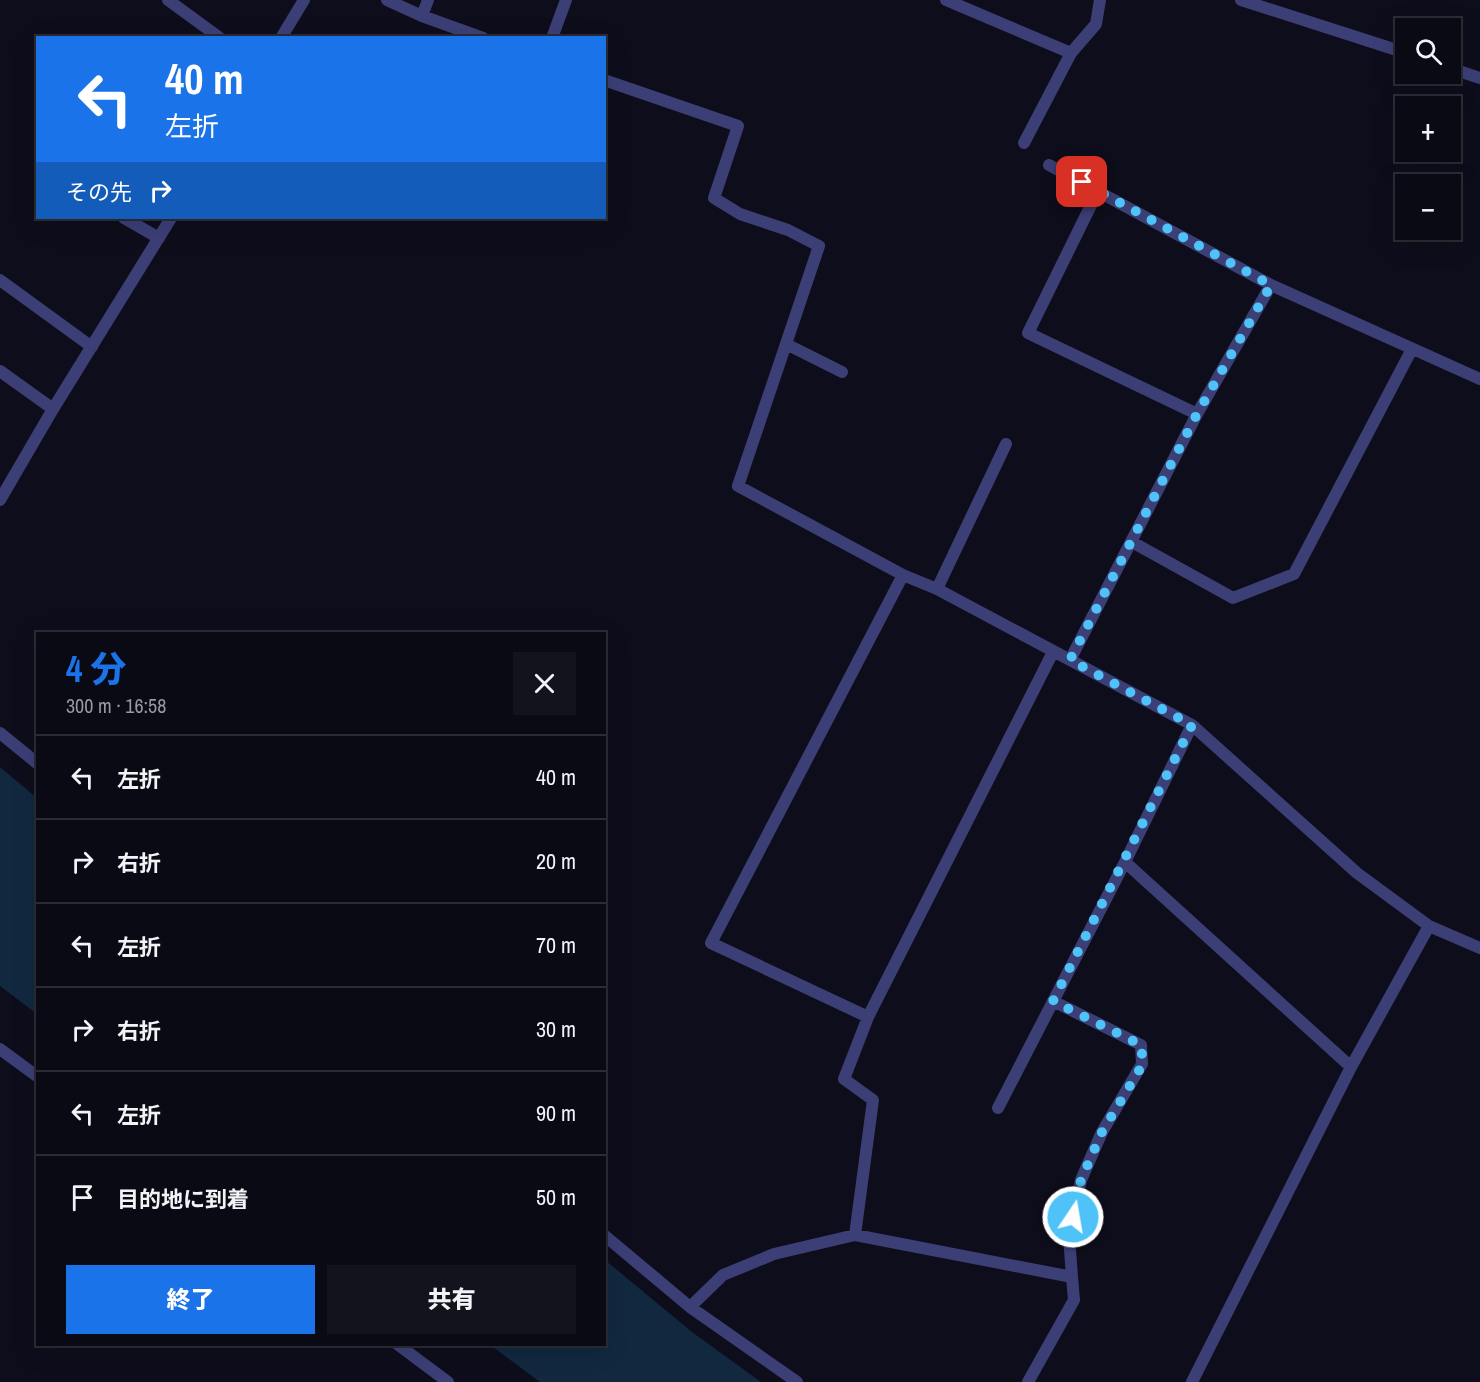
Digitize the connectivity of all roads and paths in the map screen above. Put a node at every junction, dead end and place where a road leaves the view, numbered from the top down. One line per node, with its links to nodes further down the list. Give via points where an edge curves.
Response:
1 (168, 0): 10 (street)
2 (304, 0): 11 (street)
3 (387, 0): 9 (street)
4 (428, 0): 9 (street)
5 (566, 0): 13 (street)
6 (946, 0): 15 (street)
7 (1100, 0): 15 (street, via 1096,24)
8 (1240, 0): 14 (street)
9 (422, 16): 12 (street)
10 (217, 36)
11 (282, 36)
12 (477, 36)
13 (553, 36)
14 (1395, 49)
15 (1071, 54): 19 (street)
16 (1461, 72): 17 (street)
17 (1480, 78)
18 (606, 81): 27 (street, via 738,126 714,198 740,214 788,230 819,246)
19 (1024, 143)
20 (1049, 165): 21 (street)
21 (1098, 191): 26 (street); 34 (street, via 1028,333)
22 (126, 219): 24 (street)
23 (170, 219): 24 (street)
24 (159, 238): 28 (street)
25 (0, 280): 28 (street)
26 (1271, 285): 29 (street); 34 (street)
27 (786, 344): 31 (street); 38 (street, via 738,486)
28 (92, 346): 33 (street)
29 (1412, 349): 32 (street); 37 (street, via 1294,574 1233,598)
30 (0, 371): 33 (street)
31 (842, 372)
32 (1480, 380)
33 (53, 409): 36 (street)
34 (1197, 414): 37 (street)
35 (1006, 444): 39 (street)
36 (0, 500)
37 (1132, 542): 41 (street)
38 (903, 575): 39 (street); 49 (street, via 711,943)
39 (937, 589): 40 (street)
40 (1053, 652): 41 (street); 49 (street)
41 (1070, 660): 42 (street)
42 (1192, 725): 45 (street); 46 (street, via 1357,873)
43 (0, 733): 44 (street)
44 (36, 762)
45 (1125, 862): 48 (street); 51 (street)
46 (1429, 926): 47 (street); 51 (street)
47 (1480, 948)
48 (1053, 1001): 53 (street); 56 (street, via 1141,1045 1143,1064 1102,1132 1081,1180 1069,1236)
49 (868, 1017): 54 (street, via 844,1079 873,1100)
50 (0, 1049): 52 (street)
51 (1351, 1067): 62 (street)
52 (36, 1076)
53 (998, 1108)
54 (855, 1235): 56 (street); 57 (street, via 774,1254 723,1275)
55 (606, 1237): 57 (street)
56 (1072, 1277): 61 (street, via 1074,1300)
57 (690, 1306): 60 (street)
58 (400, 1346): 59 (street)
59 (448, 1382)
60 (797, 1382)
61 (1028, 1382)
62 (1192, 1382)

